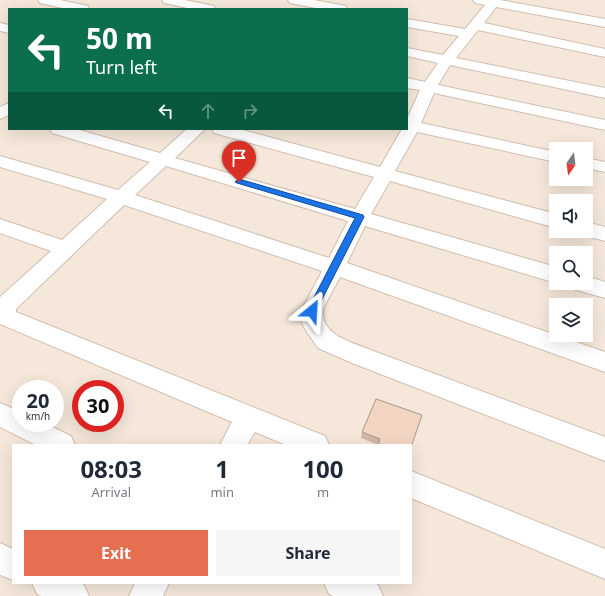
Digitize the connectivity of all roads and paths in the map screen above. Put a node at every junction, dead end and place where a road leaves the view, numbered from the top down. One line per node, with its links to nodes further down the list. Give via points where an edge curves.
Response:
1 (44, 0): 8 (street)
2 (168, 0): 9 (street)
3 (294, 0): 7 (street)
4 (478, 0): 6 (street)
5 (556, 0): 11 (street)
6 (493, 3): 11 (street); 14 (street)
7 (319, 5): 10 (street)
8 (79, 8)
9 (204, 8)
10 (335, 8)
11 (552, 14): 13 (street)
12 (408, 23): 14 (street)
13 (605, 23)
14 (471, 30): 16 (street); 17 (street)
15 (408, 52): 17 (street)
16 (605, 53)
17 (446, 61): 19 (street); 20 (street)
18 (408, 83): 19 (street)
19 (429, 87): 21 (street); 22 (street)
20 (605, 93)
21 (409, 125): 27 (street)
22 (605, 125)
23 (61, 130): 28 (street)
24 (196, 130): 28 (street)
25 (224, 130): 32 (street)
26 (407, 130): 32 (street)
27 (549, 155)
28 (164, 160): 33 (street); 34 (street)
29 (0, 161): 33 (street)
30 (593, 164): 31 (street)
31 (605, 167)
32 (385, 174): 34 (street); 35 (street)
33 (121, 197): 39 (street); 40 (street)
34 (360, 217): 40 (street); 41 (street)
35 (549, 219)
36 (0, 226): 39 (street)
37 (593, 231): 38 (street)
38 (605, 234)
39 (66, 249): 44 (street)
40 (334, 267): 45 (street); 51 (street, via 312,311 314,326 326,341)
41 (549, 273)
42 (593, 286): 43 (street)
43 (605, 290)
44 (3, 304): 47 (street, via 4,314 10,320)
45 (605, 362)
46 (0, 414): 48 (street)
47 (249, 418): 49 (street); 50 (street)
48 (60, 444)
49 (234, 444)
50 (314, 444)
51 (605, 449)
52 (412, 484): 55 (street)
53 (0, 558): 54 (street)
54 (12, 564)
55 (605, 564)
56 (50, 584): 59 (street)
57 (152, 584): 60 (street)
58 (342, 584): 61 (street)
59 (73, 596)
60 (145, 596)
61 (367, 596)

